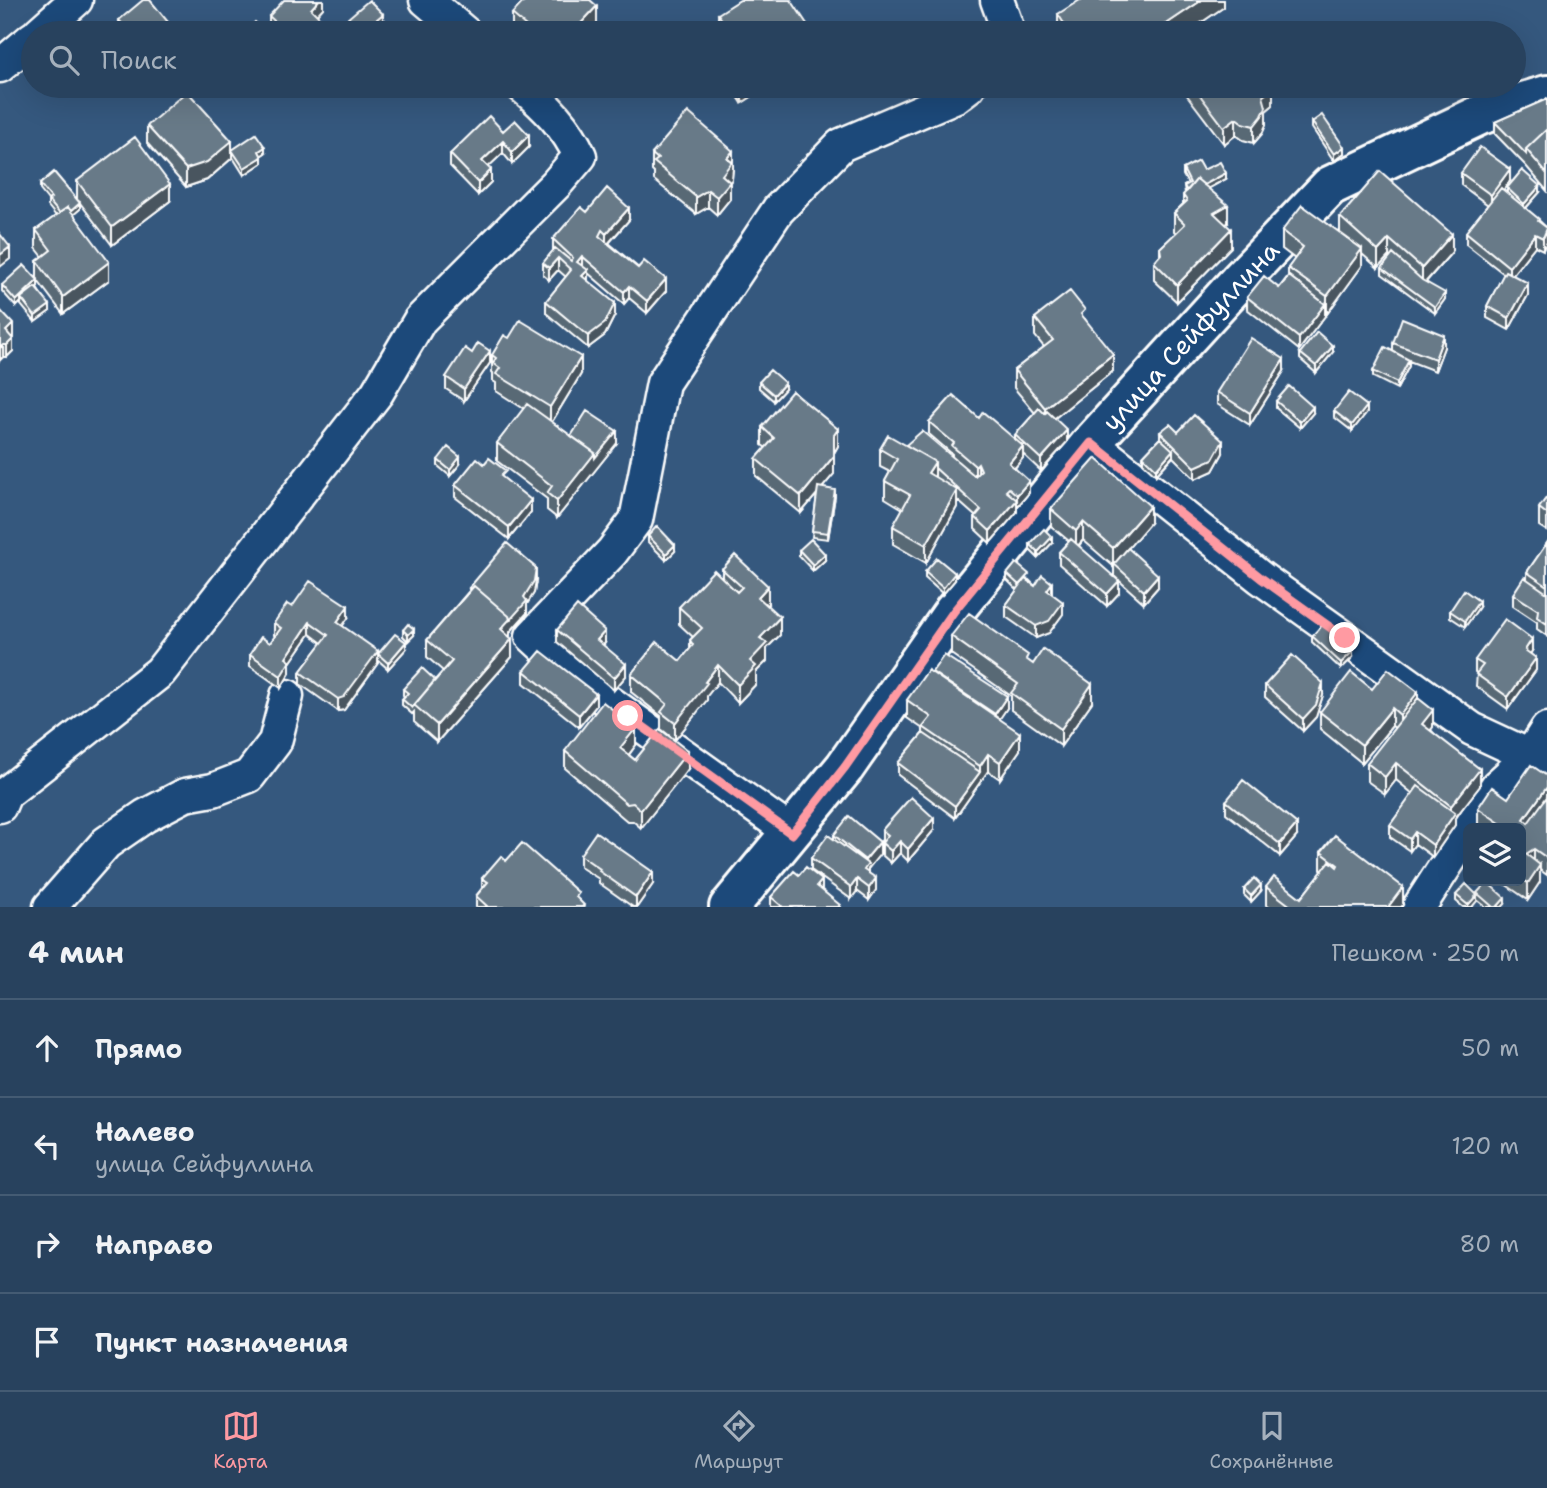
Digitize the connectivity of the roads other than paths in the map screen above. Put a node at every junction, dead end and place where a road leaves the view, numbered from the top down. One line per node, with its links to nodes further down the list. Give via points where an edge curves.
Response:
1 (76, 0): 4 (street)
2 (426, 0): 5 (street)
3 (997, 0): 6 (street)
4 (52, 21)
5 (451, 21)
6 (1005, 21)
7 (21, 48): 8 (street)
8 (0, 65)
9 (1547, 95): 12 (street, улица Сейфуллина, via 1480,116 1330,186)
10 (536, 98): 16 (street, via 572,139 580,156 420,320 377,393 160,672)
11 (951, 98): 18 (street, via 841,145 778,210 663,383 636,520 532,636 584,684)
12 (1091, 443): 15 (street, via 1261,578 1472,729); 18 (street, улица Сейфуллина, via 954,611 845,767)
13 (287, 696): 20 (street, via 275,742 249,776 213,790 185,794 145,816 106,843)
14 (1547, 729): 15 (street)
15 (1539, 767): 17 (street, via 1497,786)
16 (2, 799)
17 (1473, 823)
18 (792, 834): 21 (street, улица Сейфуллина)
19 (1463, 838): 22 (street)
20 (50, 907)
21 (729, 907)
22 (1419, 907)

